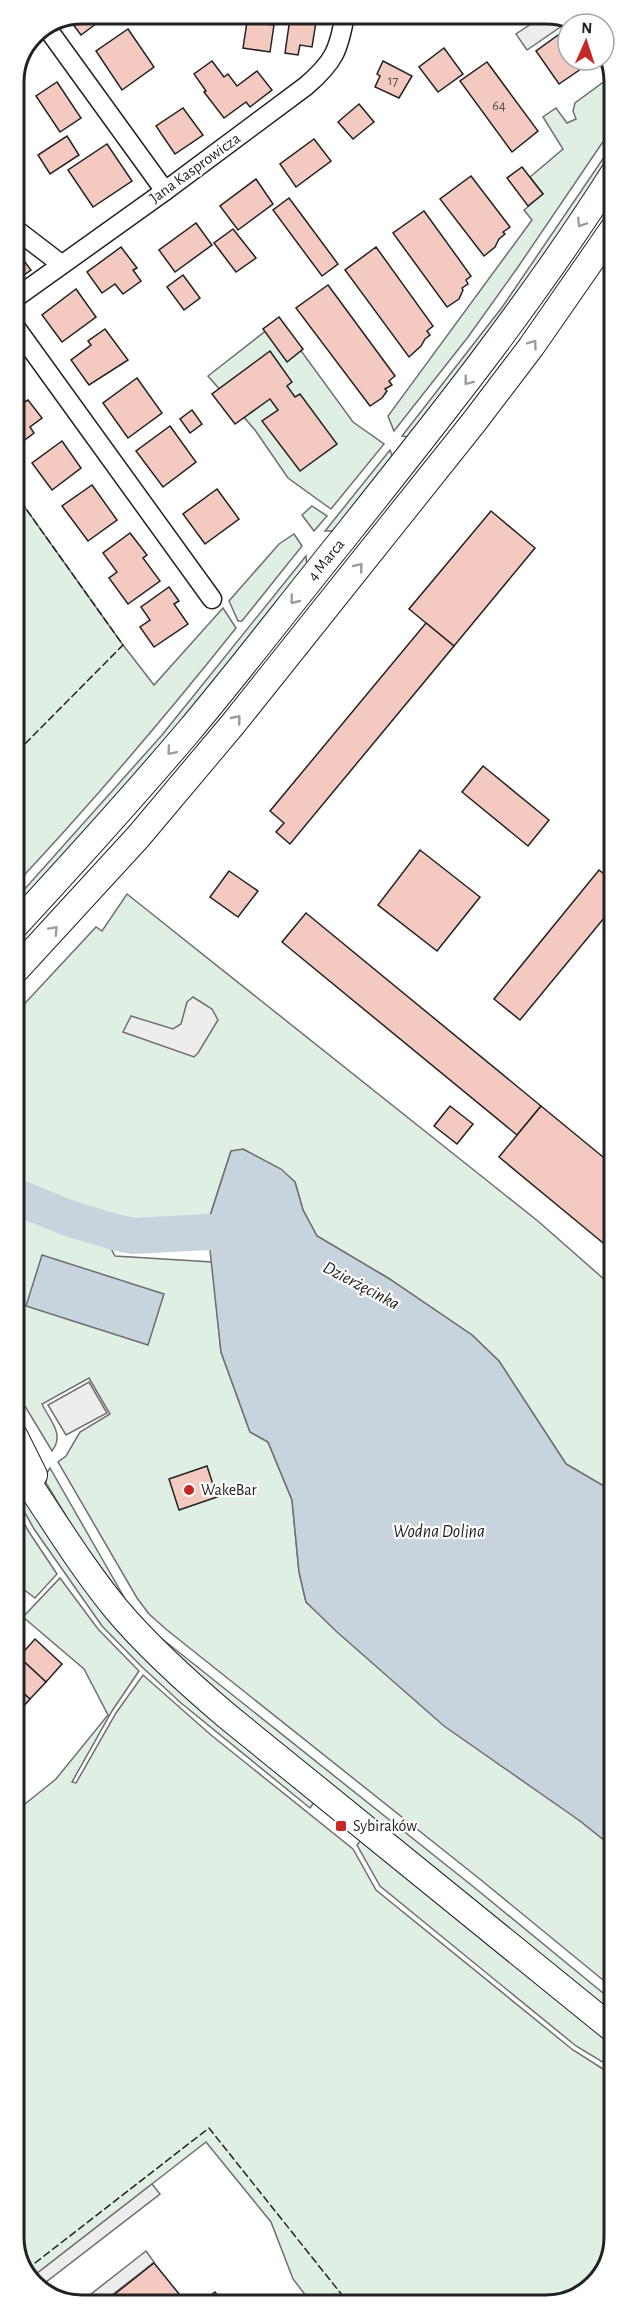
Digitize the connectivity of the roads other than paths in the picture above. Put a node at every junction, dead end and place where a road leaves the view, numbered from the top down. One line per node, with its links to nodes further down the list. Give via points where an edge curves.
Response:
1 (343, 24): 4 (street, Jana Kasprowicza, via 340,42 327,68)
2 (51, 33): 4 (street)
3 (604, 188): 11 (main road, 4 Marca, one-way to 11, via 508,328 397,471 189,730)
4 (165, 191): 7 (street, Jana Kasprowicza)
5 (24, 236): 7 (street)
6 (604, 242): 12 (main road, 4 Marca, one-way to 6, via 138,837 233,724 474,422)
7 (61, 264): 8 (street, Jana Kasprowicza)
8 (24, 292)
9 (24, 339): 10 (street)
10 (212, 599)
11 (24, 916)
12 (24, 961)
13 (24, 1457): 15 (main road)
14 (24, 1476): 15 (main road)
15 (55, 1521): 16 (main road, via 117,1610 193,1688)
16 (604, 2022)

